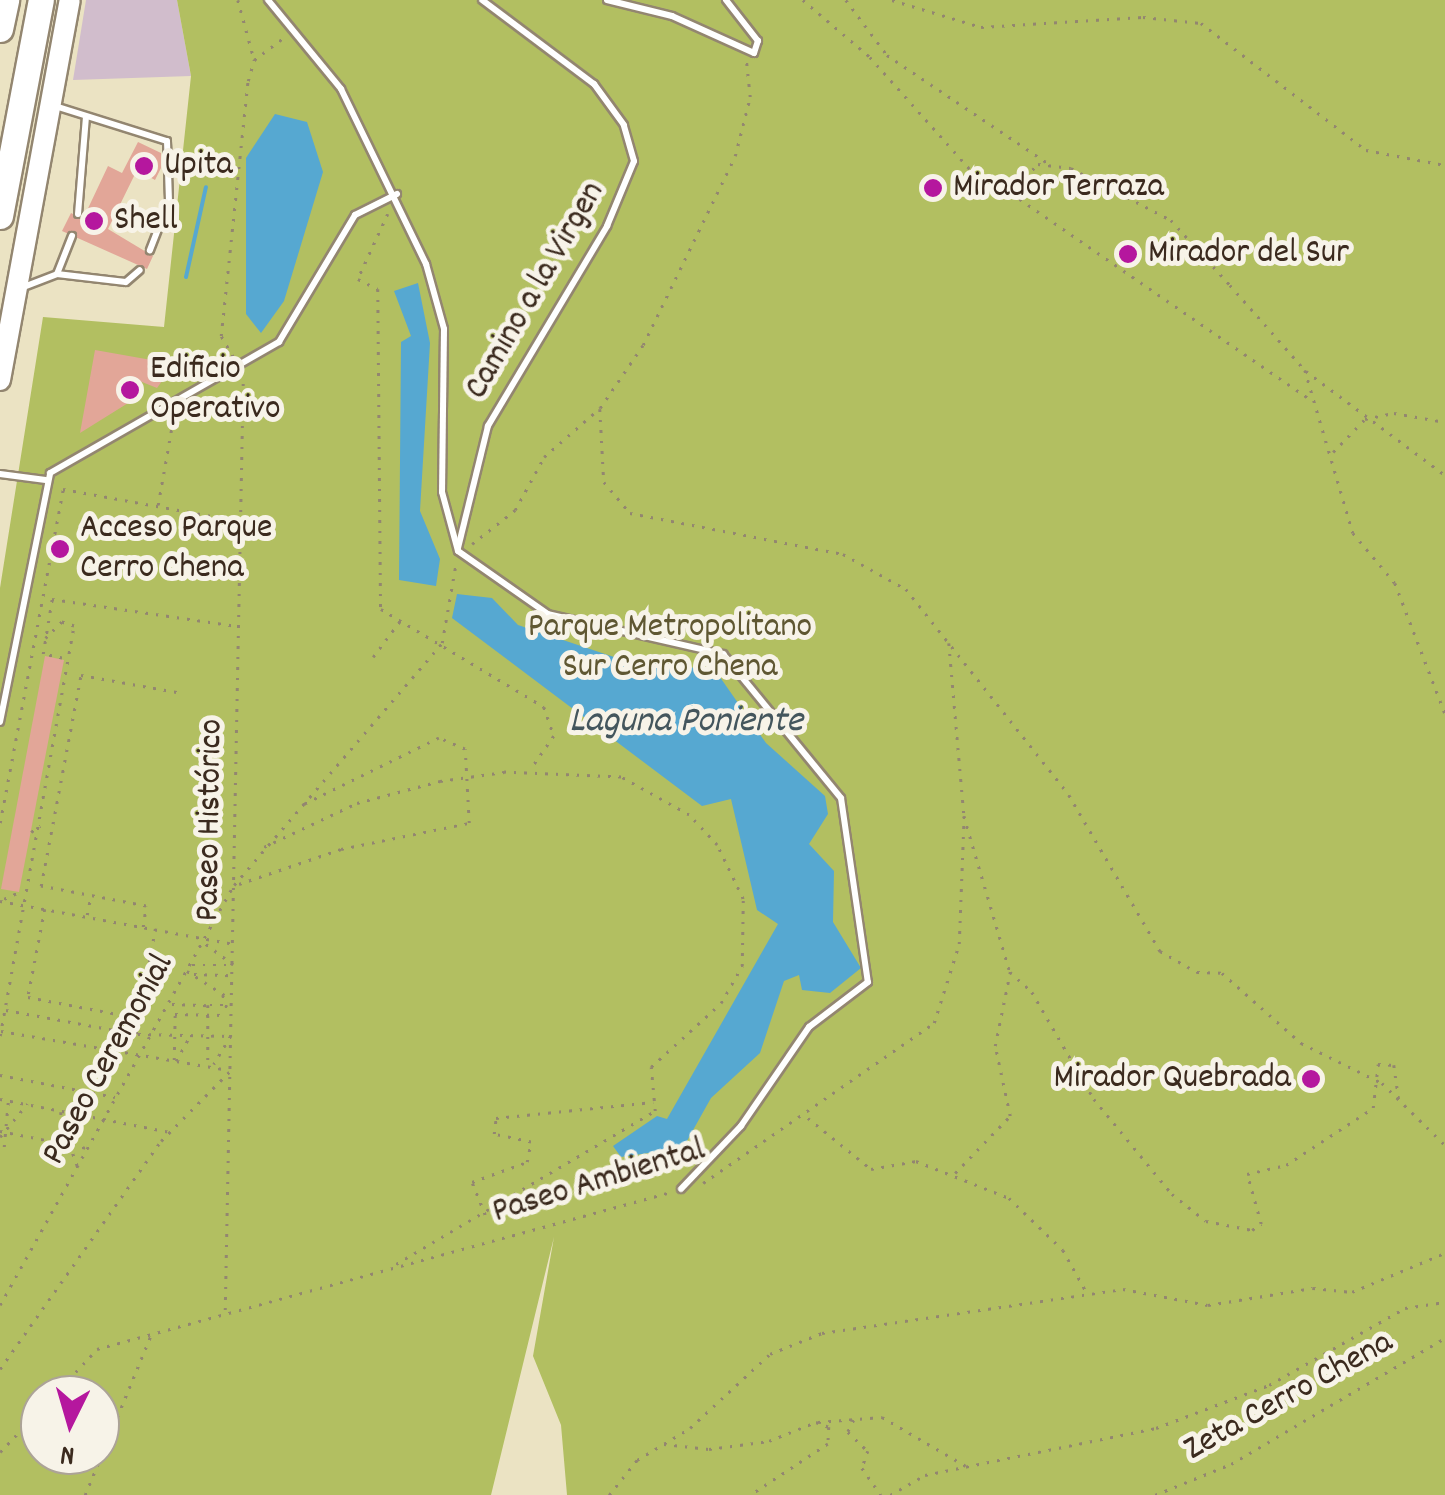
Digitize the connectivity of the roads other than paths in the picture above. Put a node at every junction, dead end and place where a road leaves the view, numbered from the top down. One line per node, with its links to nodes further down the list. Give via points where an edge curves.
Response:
1 (6, 0): 8 (highway)
2 (41, 0): 13 (highway)
3 (70, 0): 9 (main road)
4 (268, 0): 11 (lane, via 341,89)
5 (482, 0): 22 (lane, Camino a la Virgen, via 603,93 634,161 607,226 488,426)
6 (607, 0): 7 (lane, via 672,16 744,55 758,41)
7 (726, 0)
8 (0, 29)
9 (51, 103): 10 (lane); 18 (main road)
10 (86, 117): 12 (lane); 15 (lane, via 152,129 169,146 169,200)
11 (398, 194): 21 (lane, via 355,215 280,342 62,460); 22 (lane, via 444,328 442,492)
12 (78, 214)
13 (0, 216)
14 (72, 236): 17 (lane)
15 (150, 250)
16 (140, 270): 17 (lane, via 126,282)
17 (57, 274): 18 (lane)
18 (16, 294): 19 (main road)
19 (0, 380)
20 (0, 474): 21 (lane)
21 (46, 480): 23 (lane)
22 (458, 551): 24 (lane, via 548,614 723,654 841,798 868,982 809,1026 741,1126 682,1178)
23 (0, 722)
24 (681, 1189)

